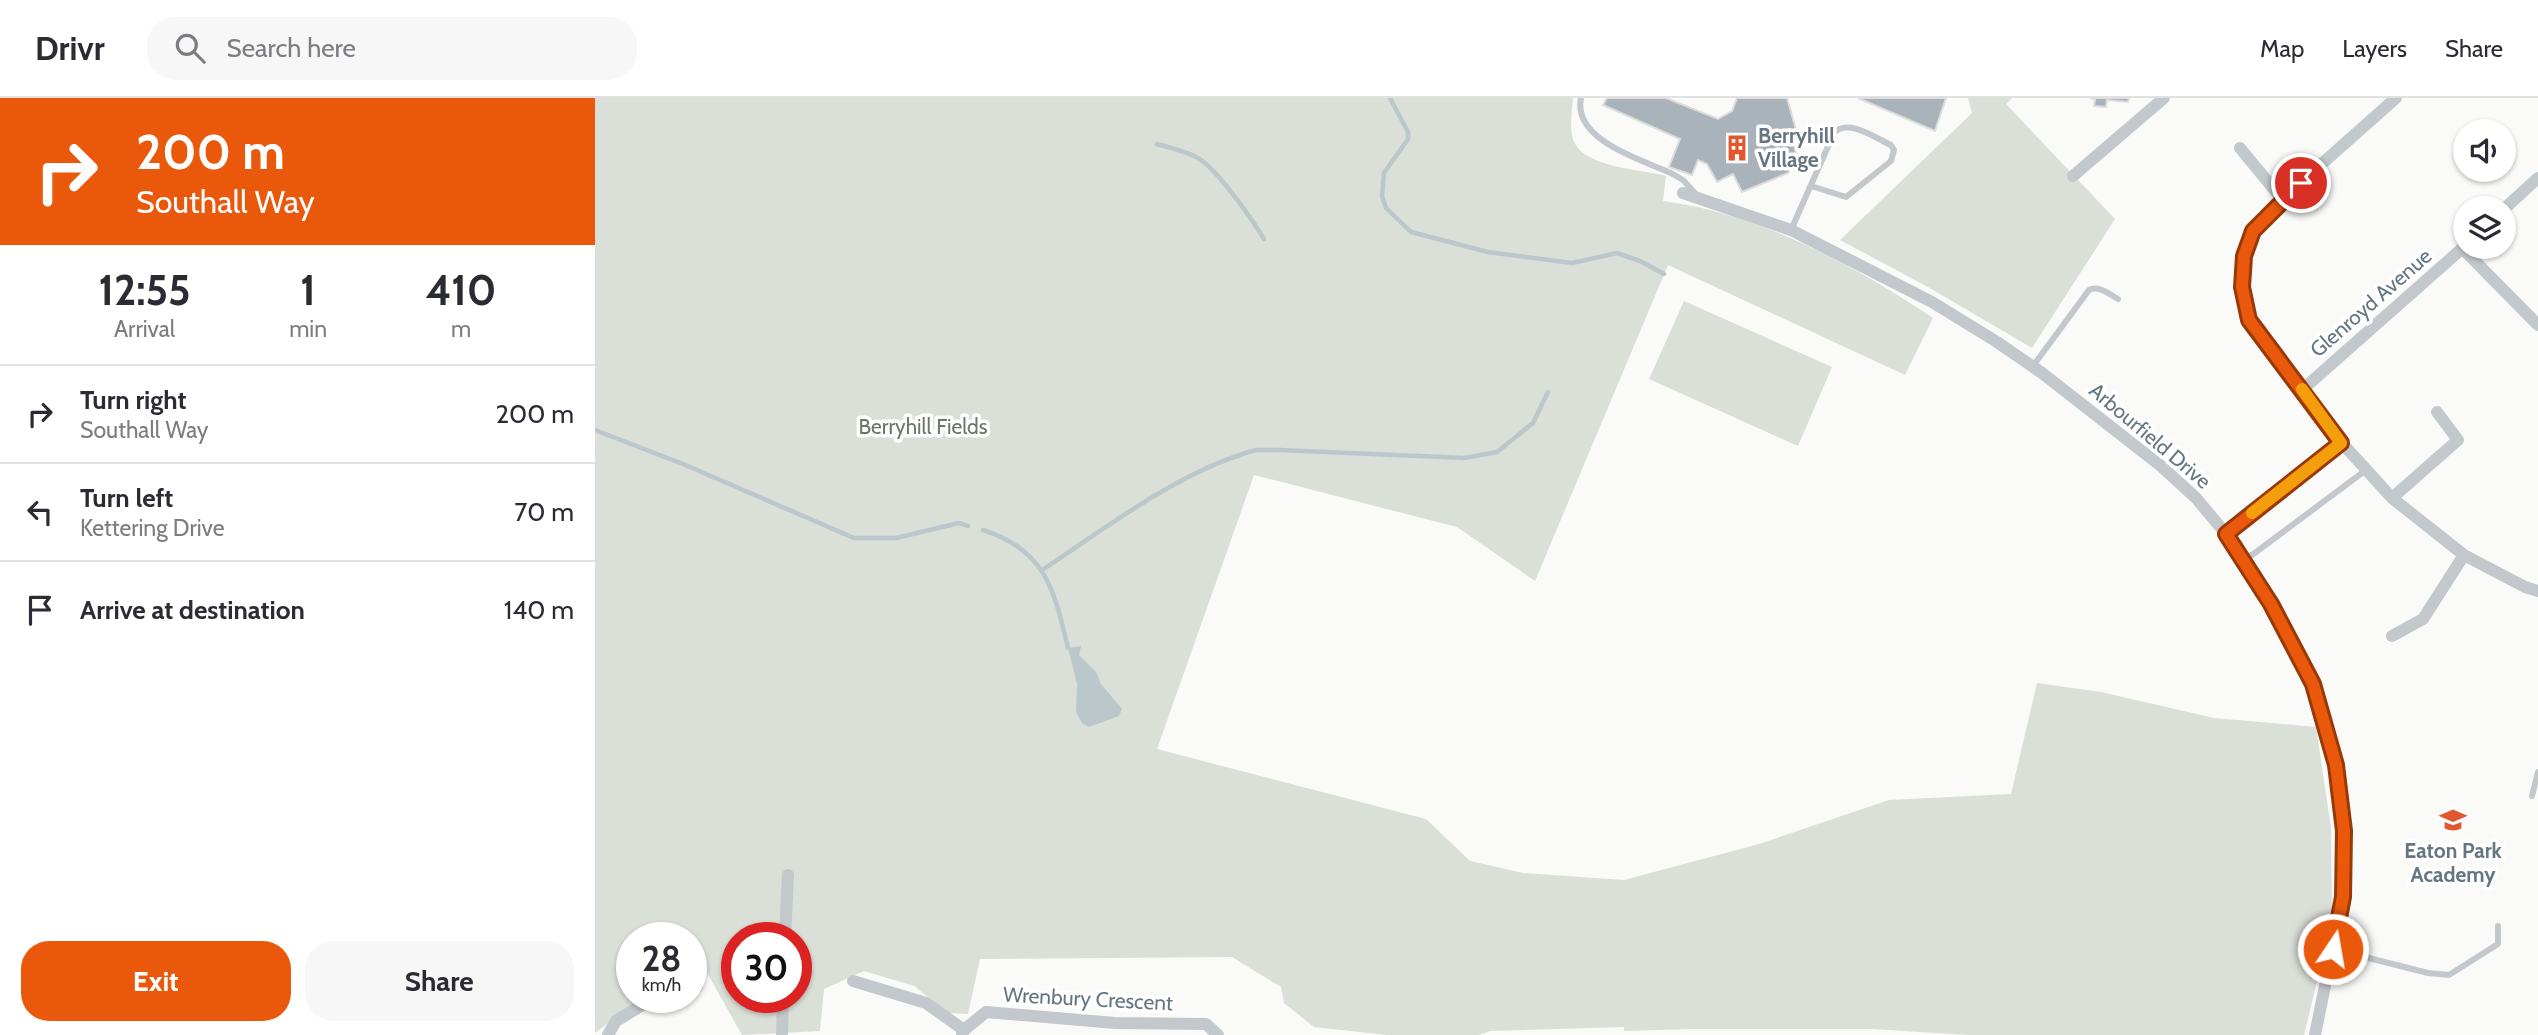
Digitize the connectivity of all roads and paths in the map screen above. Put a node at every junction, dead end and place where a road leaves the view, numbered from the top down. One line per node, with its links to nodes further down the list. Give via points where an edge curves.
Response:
1 (1581, 98): 9 (lane, via 1583,118 1600,141 1671,173)
2 (2164, 98): 5 (street)
3 (2396, 98): 11 (street)
4 (2240, 148): 11 (street)
5 (2073, 176)
6 (2538, 178): 10 (street)
7 (1811, 186): 7 (lane, via 1839,128 1848,126 1892,145 1891,161 1846,197); 12 (lane)
8 (1683, 193): 9 (street, Arbourfield Drive)
9 (1697, 196): 12 (street, Arbourfield Drive)
10 (2516, 198)
11 (2282, 200): 18 (street, via 2253,231 2244,256 2242,287 2249,320)
12 (1791, 230): 17 (street, Arbourfield Drive, via 1932,302)
13 (2453, 256): 18 (street, Glenroyd Avenue)
14 (2476, 259): 16 (street)
15 (2117, 299): 17 (lane, via 2099,289 2089,290)
16 (2538, 325)
17 (2033, 366): 23 (street, Arbourfield Drive, via 2161,466)
18 (2302, 390): 20 (street)
19 (2437, 412): 22 (street, via 2458,440)
20 (2341, 443): 21 (street); 23 (street)
21 (2366, 470): 22 (street); 25 (lane)
22 (2392, 498): 24 (street)
23 (2226, 534): 25 (street, Arbourfield Drive)
24 (2464, 555): 26 (street); 27 (street, via 2423,619)
25 (2243, 561): 33 (street, Arbourfield Drive, via 2313,684 2336,765 2344,831 2343,897)
26 (2538, 591)
27 (2392, 636)
28 (2538, 772): 29 (lane)
29 (2532, 796)
30 (788, 875): 31 (street)
31 (786, 922)
32 (2498, 926): 33 (lane, via 2498,944 2449,975)
33 (2333, 949): 38 (street, Arbourfield Drive)
34 (853, 981): 39 (street, via 926,1003)
35 (629, 1013): 40 (street, via 616,1021)
36 (783, 1013): 41 (street)
37 (1114, 1029): 39 (street, Wrenbury Crescent, via 986,1012); 42 (street, Wrenbury Crescent, via 1206,1024)
38 (2317, 1029)
39 (963, 1032)
40 (608, 1035)
41 (782, 1035)
42 (1218, 1035)

